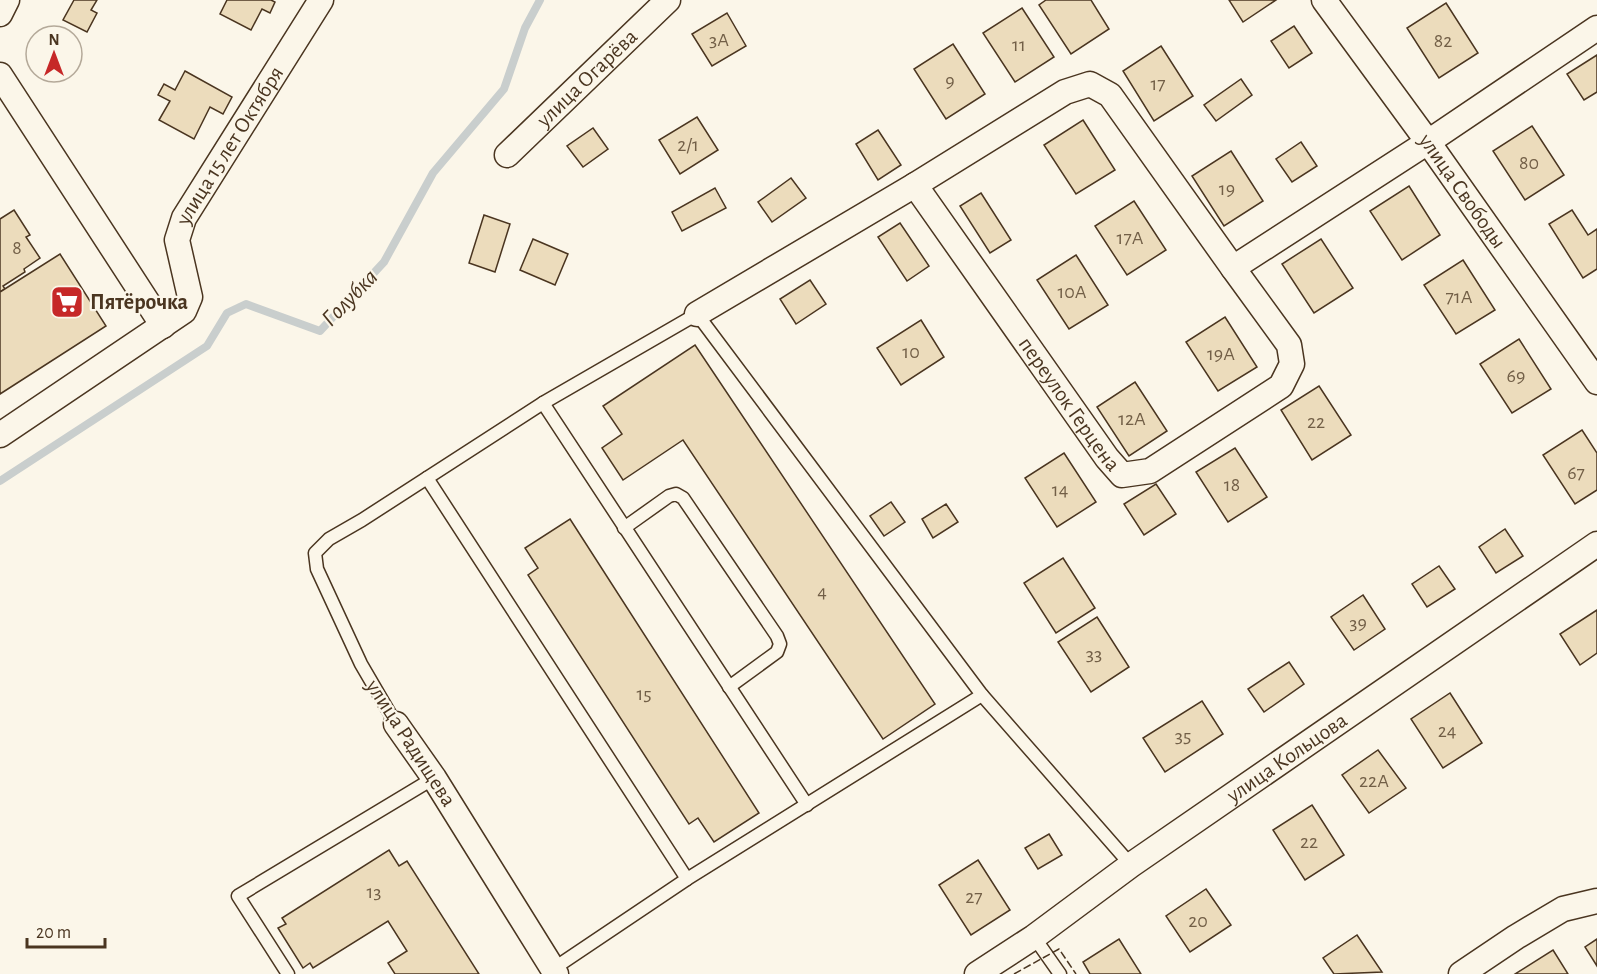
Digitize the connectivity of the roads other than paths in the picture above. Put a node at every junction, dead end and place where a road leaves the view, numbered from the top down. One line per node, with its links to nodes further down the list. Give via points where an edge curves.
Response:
1 (7, 0): 5 (street)
2 (321, 0): 13 (street, улица 15 лет Октября, via 184,218 177,240 190,297 184,311)
3 (668, 0): 9 (street, улица Огарёва)
4 (1324, 0): 8 (street, улица Свободы)
5 (0, 14)
6 (1597, 28): 8 (street)
7 (0, 75): 13 (street)
8 (1428, 142): 11 (street); 14 (street, улица Свободы)
9 (507, 155)
10 (915, 185): 11 (street, переулок Герцена, via 1065,92 1090,84 1110,94); 11 (street, переулок Герцена, via 1122,475 1150,471 1281,386 1292,364 1289,345); 12 (street, переулок Герцена)
11 (1233, 268)
12 (697, 314): 15 (lane); 21 (lane)
13 (163, 326): 16 (street, улица 15 лет Октября)
14 (1597, 382)
15 (543, 403): 17 (lane); 18 (lane)
16 (0, 435)
17 (427, 478): 22 (lane, улица Радищева, via 329,539 315,553 317,569 361,664); 26 (lane)
18 (624, 528): 20 (lane); 20 (lane, via 669,496 683,498 777,636 777,652)
19 (1597, 544): 25 (street, улица Кольцова)
20 (729, 687): 24 (lane)
21 (982, 695): 24 (lane); 25 (lane)
22 (396, 724): 23 (street, улица Радищева)
23 (434, 778): 29 (street, улица Радищева); 30 (lane, via 238,896)
24 (807, 805): 26 (lane)
25 (1131, 865): 28 (street, улица Кольцова)
26 (687, 879): 29 (lane)
27 (1597, 901): 33 (street, via 1563,909)
28 (1034, 937): 31 (street, улица Кольцова); 32 (lane)
29 (554, 971)
30 (288, 974)
31 (977, 974)
32 (1060, 974)
33 (1461, 974)

